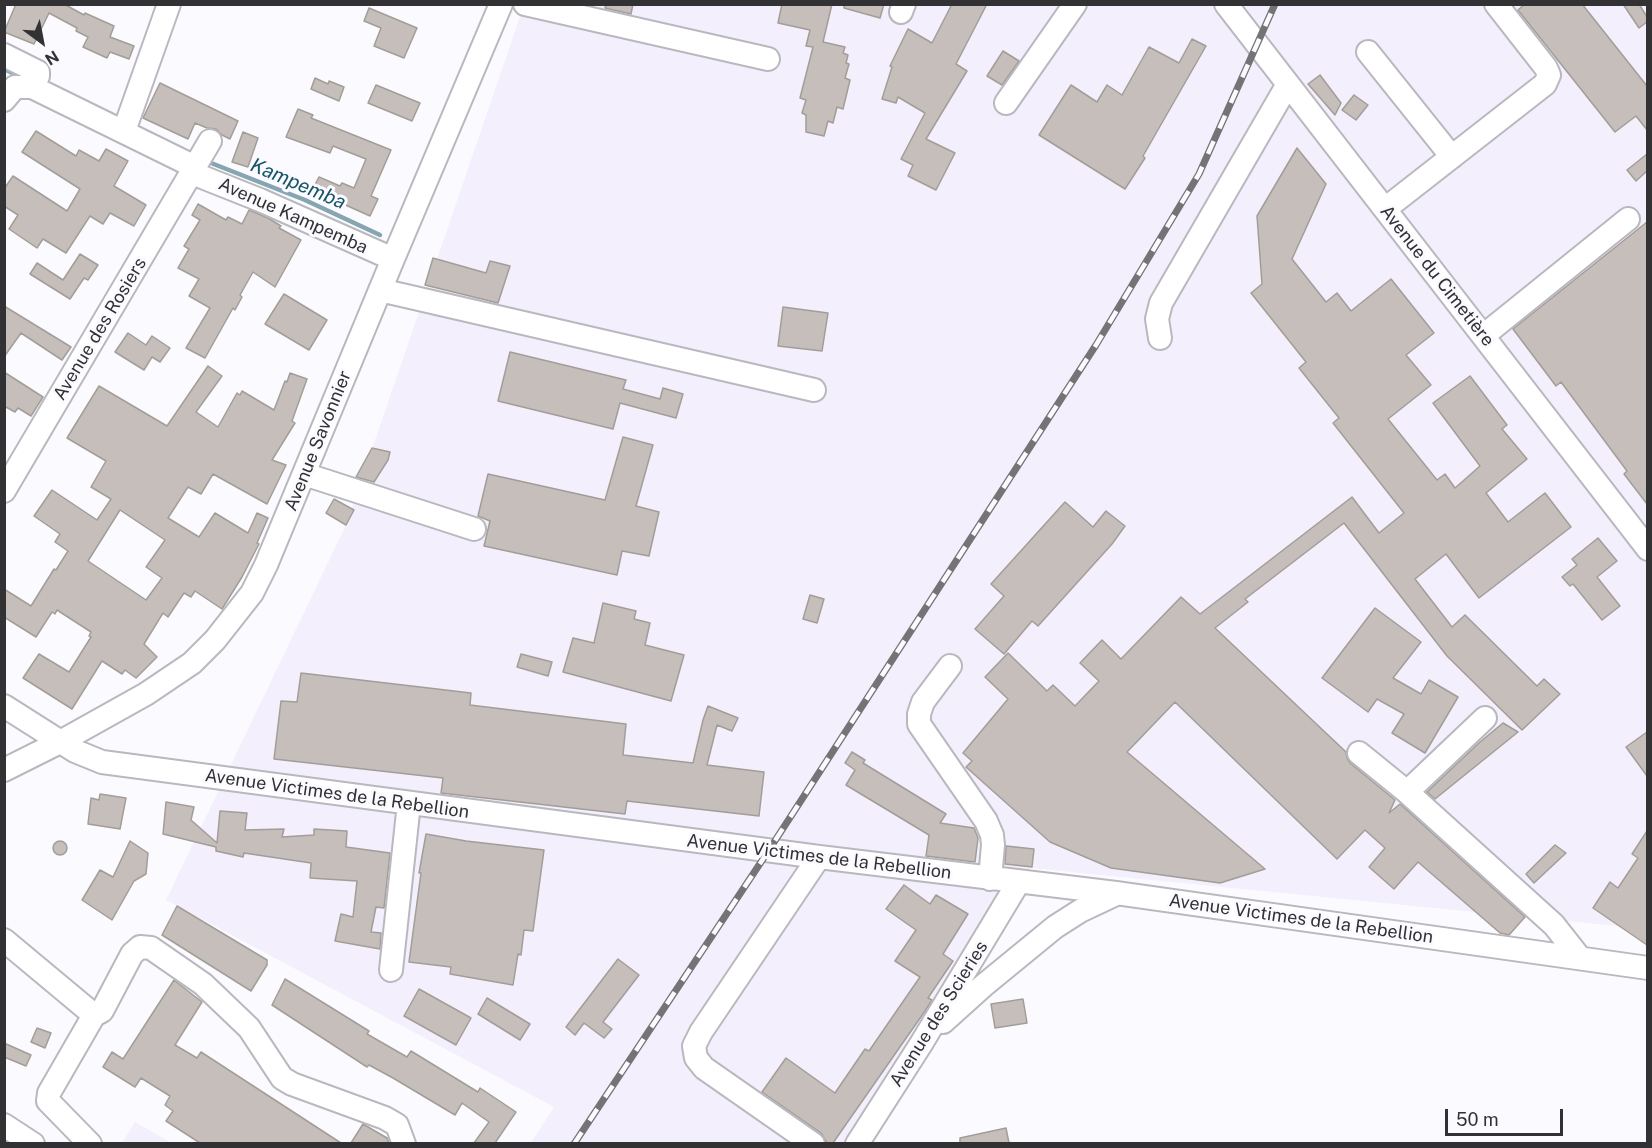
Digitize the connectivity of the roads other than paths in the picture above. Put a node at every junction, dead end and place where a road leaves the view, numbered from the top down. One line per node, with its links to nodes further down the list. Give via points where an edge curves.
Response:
1 (169, 4): 14 (street)
2 (501, 4): 19 (street, Avenue Savonnier)
3 (525, 4): 9 (street)
4 (1075, 4): 13 (street)
5 (1226, 4): 11 (street, Avenue du Cimetière)
6 (1496, 4): 15 (street, via 1550,75 1545,84)
7 (1368, 52): 15 (street)
8 (4, 55): 10 (street, Avenue Kampemba, via 38,72)
9 (768, 59)
10 (35, 82): 12 (street, via 17,86); 14 (street, Avenue Kampemba)
11 (1288, 84): 17 (street, Avenue du Cimetière); 22 (street, via 1161,303 1157,319)
12 (7, 97)
13 (1006, 103)
14 (127, 124): 16 (street, Avenue Kampemba)
15 (1452, 157): 17 (street)
16 (201, 158): 19 (street, Avenue Kampemba, via 260,200); 25 (street, Avenue des Rosiers)
17 (1385, 209): 21 (street, Avenue du Cimetière)
18 (1628, 219): 21 (street)
19 (393, 259): 20 (street, Avenue Savonnier)
20 (380, 290): 23 (street); 24 (street, Avenue Savonnier)
21 (1483, 336): 27 (street, Avenue du Cimetière)
22 (1160, 338)
23 (814, 390)
24 (304, 474): 26 (street); 31 (street, Avenue Savonnier, via 252,593 215,640 168,680)
25 (4, 491)
26 (474, 529)
27 (1646, 544)
28 (950, 666): 37 (street, via 923,702 919,724 986,821 993,845)
29 (4, 706): 31 (street, Avenue Victimes de la Rebellion)
30 (1485, 718): 34 (street)
31 (60, 742): 33 (street, Avenue Savonnier); 35 (street, Avenue Victimes de la Rebellion, via 102,762)
32 (1359, 753): 34 (street)
33 (4, 770)
34 (1407, 792): 41 (street, via 1554,925)
35 (409, 803): 36 (street, Avenue Victimes de la Rebellion); 43 (street)
36 (819, 857): 37 (street, Avenue Victimes de la Rebellion); 50 (street, via 694,1046 696,1058 704,1068)
37 (990, 879): 38 (street, Avenue Victimes de la Rebellion)
38 (1018, 883): 39 (street, Avenue Victimes de la Rebellion); 45 (street, Avenue des Scieries)
39 (1116, 893): 41 (street, Avenue Victimes de la Rebellion); 45 (street, via 1055,927)
40 (4, 940): 44 (street)
41 (1580, 958): 42 (street, Avenue Victimes de la Rebellion)
42 (1647, 968)
43 (391, 970)
44 (94, 1015): 48 (street, via 49,1092 48,1101); 49 (street, via 102,1011 132,954 141,947 151,948 203,984 249,1028 282,1078 385,1118 397,1125)
45 (921, 1044): 51 (street, Avenue des Scieries)
46 (4, 1125): 47 (street)
47 (33, 1143)
48 (90, 1143)
49 (404, 1143)
50 (813, 1143)
51 (857, 1143)

